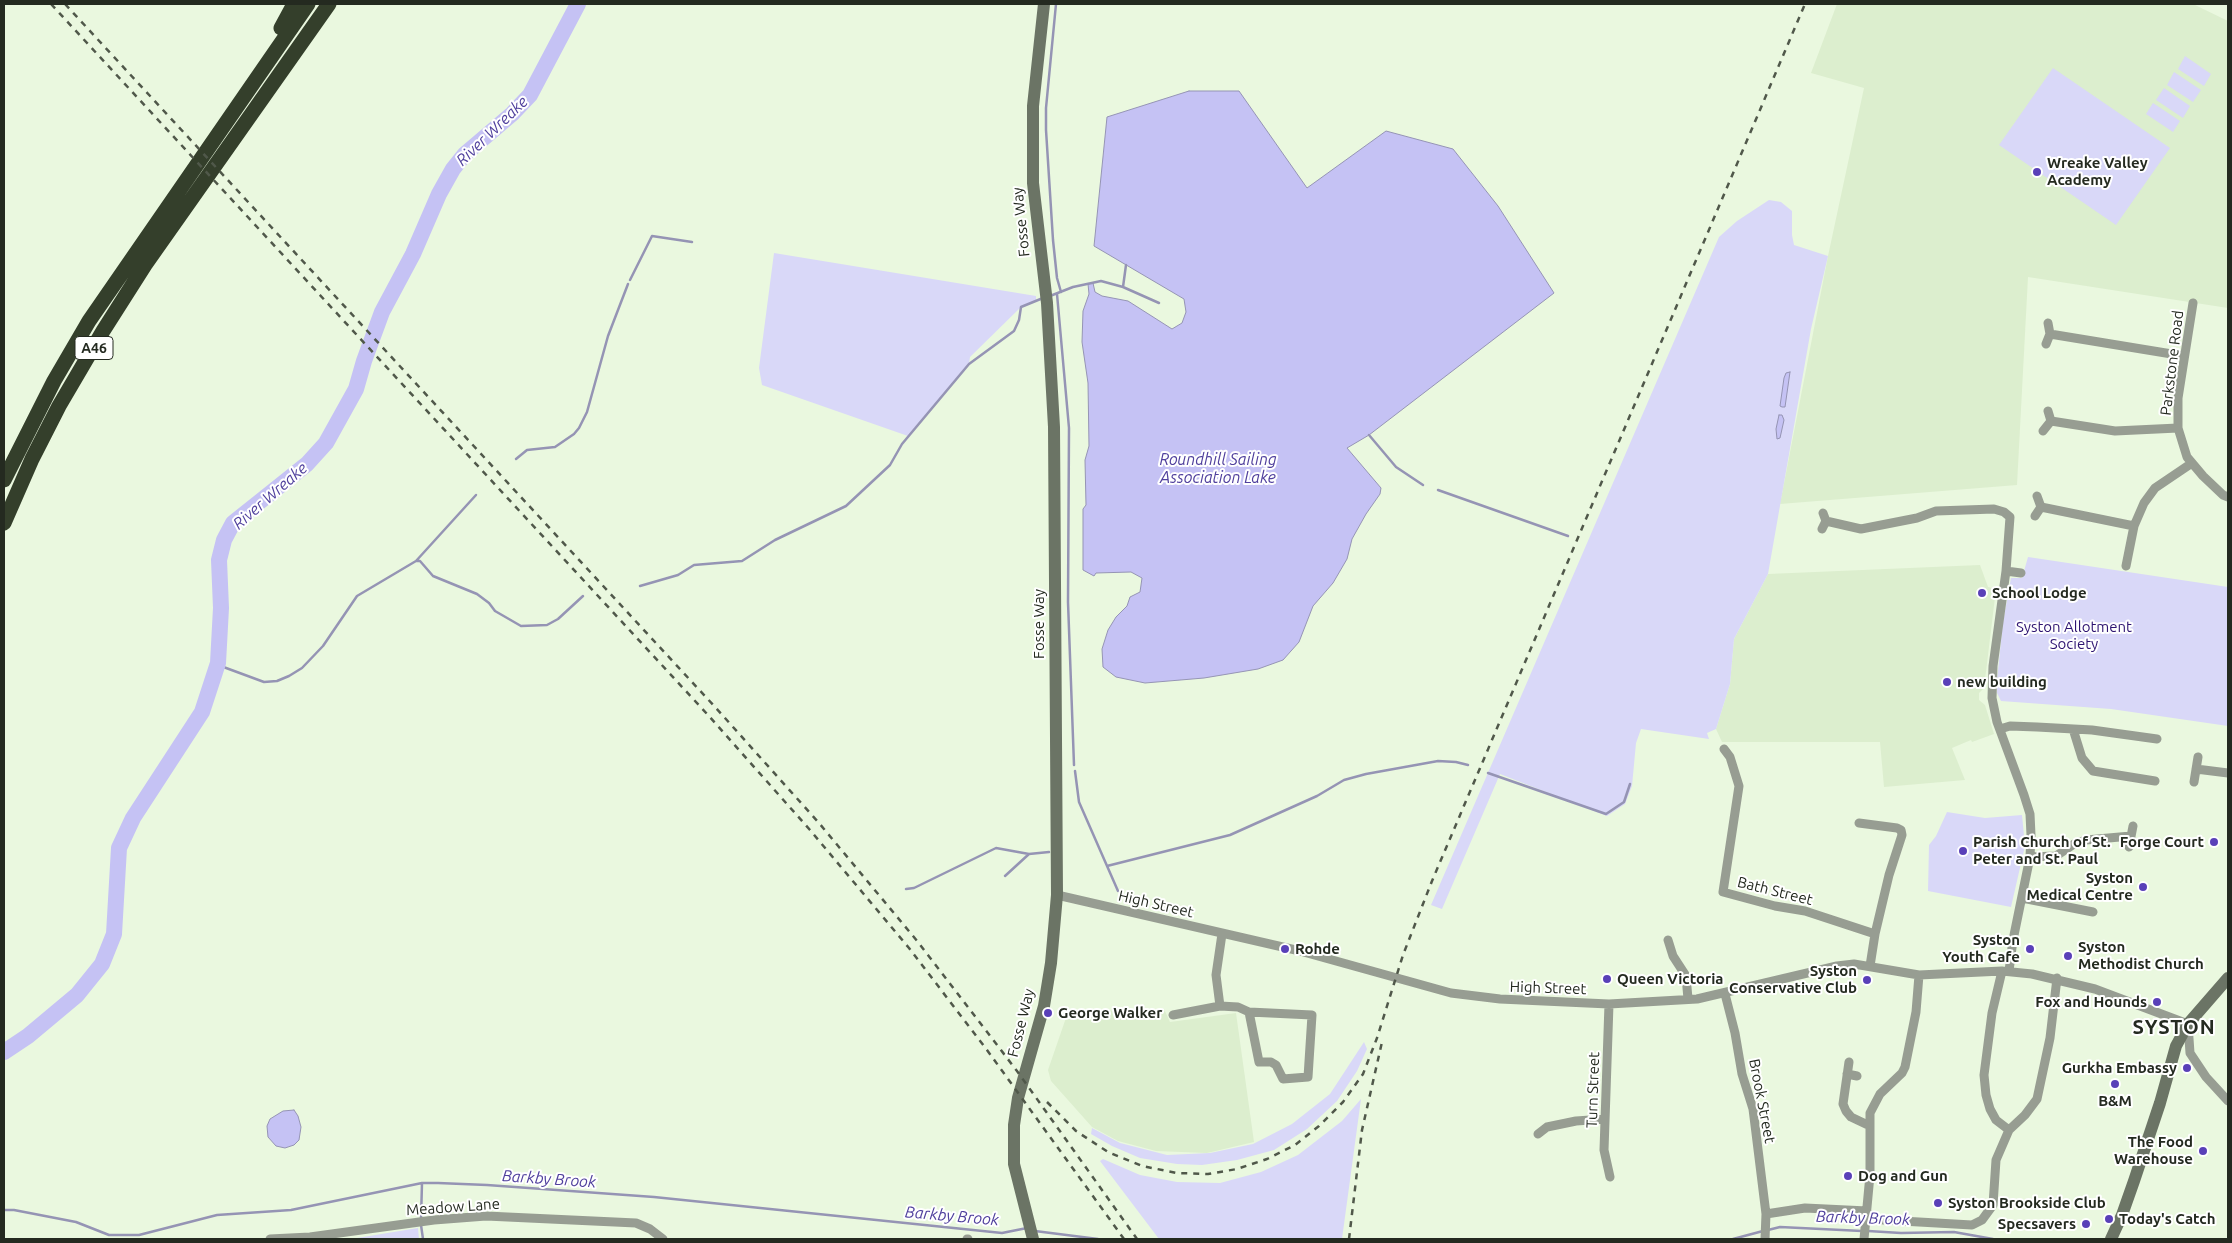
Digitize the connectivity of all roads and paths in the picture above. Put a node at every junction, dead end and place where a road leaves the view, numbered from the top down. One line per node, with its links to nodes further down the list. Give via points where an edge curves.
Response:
1 (294, 4): 5 (highway)
2 (308, 4): 5 (highway, A46)
3 (329, 4): 6 (highway, A46)
4 (1044, 4): 42 (street, Fosse Way, via 1033,106 1033,142 1054,427)
5 (272, 55): 6 (highway, A46)
6 (230, 132): 17 (highway, A46, via 190,174 89,321 54,381); 23 (highway, A46, via 203,184 145,266 64,398)
7 (2193, 303): 11 (street, Parkstone Road)
8 (2048, 323): 9 (street)
9 (2050, 334): 10 (street); 11 (street)
10 (2046, 344)
11 (2184, 356): 14 (street, Parkstone Road)
12 (2048, 411): 13 (street)
13 (2051, 422): 14 (street, via 2115,432); 15 (street)
14 (2178, 428): 16 (street, Parkstone Road)
15 (2044, 430)
16 (2192, 463): 19 (street, Parkstone Road); 24 (street, via 2155,488)
17 (4, 480)
18 (2037, 496): 20 (street)
19 (2228, 497)
20 (2041, 507): 21 (street); 24 (street)
21 (2035, 516)
22 (1824, 521): 26 (street, via 1861,529 1936,511 1994,509 2010,517)
23 (4, 523)
24 (2134, 526): 25 (street)
25 (2126, 566)
26 (2006, 571): 27 (street); 29 (street, via 1992,686)
27 (2020, 573)
28 (2073, 729): 29 (street, via 2010,726); 30 (street); 35 (street, via 2082,758 2093,771)
29 (2000, 730): 41 (street, via 2030,814)
30 (2157, 739)
31 (1724, 749): 46 (street, Bath Street, via 1730,757 1739,786 1723,892 1806,911)
32 (2198, 757): 33 (street)
33 (2196, 769): 34 (street); 36 (street)
34 (2228, 773)
35 (2154, 781)
36 (2194, 782)
37 (1859, 823): 46 (street, via 1897,828 1902,835)
38 (2133, 826): 39 (street)
39 (2131, 836): 40 (street); 41 (street, via 2086,840 2056,856)
40 (2130, 847)
41 (2030, 858): 43 (street)
42 (1057, 895): 45 (street, High Street); 71 (street, Fosse Way, via 1044,1006 1018,1098 1014,1125 1014,1164)
43 (2022, 898): 44 (street); 49 (street)
44 (2093, 912)
45 (1222, 934): 55 (street, High Street, via 1451,993 1500,999); 56 (street, via 1216,976)
46 (1875, 934): 48 (street)
47 (1668, 940): 54 (street, via 1672,956 1686,976)
48 (1870, 966): 50 (street, High Street); 53 (street, High Street, via 1837,966)
49 (2006, 971): 50 (street, High Street); 51 (street, High Street); 66 (street, via 1992,1013 1984,1075 1990,1109 1996,1120)
50 (1918, 976): 65 (street, via 1908,1060 1902,1073 1880,1094 1870,1113)
51 (2056, 978): 59 (street, High Street); 66 (street, via 2050,1038 2037,1099)
52 (2228, 978): 59 (street)
53 (1725, 994): 54 (street, High Street); 69 (street, Brook Street, via 1753,1109)
54 (1688, 1000): 55 (street, High Street)
55 (1609, 1004): 64 (street, Turn Street)
56 (1220, 1006): 57 (street, via 1238,1007); 58 (street)
57 (1249, 1012): 57 (street, via 1260,1062 1276,1065 1283,1079 1308,1077 1312,1015)
58 (1173, 1014)
59 (2188, 1024): 63 (street, via 2190,1053); 76 (street, via 2176,1046 2134,1181)
60 (1849, 1062): 61 (street)
61 (1847, 1074): 62 (street); 65 (street, via 1839,1093 1846,1112)
62 (1857, 1076)
63 (2228, 1102)
64 (1605, 1119): 67 (street, via 1569,1122 1547,1127); 68 (street, Turn Street, via 1604,1150)
65 (1870, 1126): 70 (street)
66 (2009, 1130): 70 (street, via 1996,1160 1993,1205 1982,1220 1972,1225)
67 (1538, 1134)
68 (1610, 1177)
69 (1766, 1214): 70 (street, via 1805,1208); 74 (street, Brook Street)
70 (1866, 1218): 75 (street)
71 (1032, 1237)
72 (270, 1239): 73 (street, Meadow Lane, via 486,1216 636,1223)
73 (663, 1239)
74 (1765, 1239)
75 (1864, 1239)
76 (2111, 1239)

